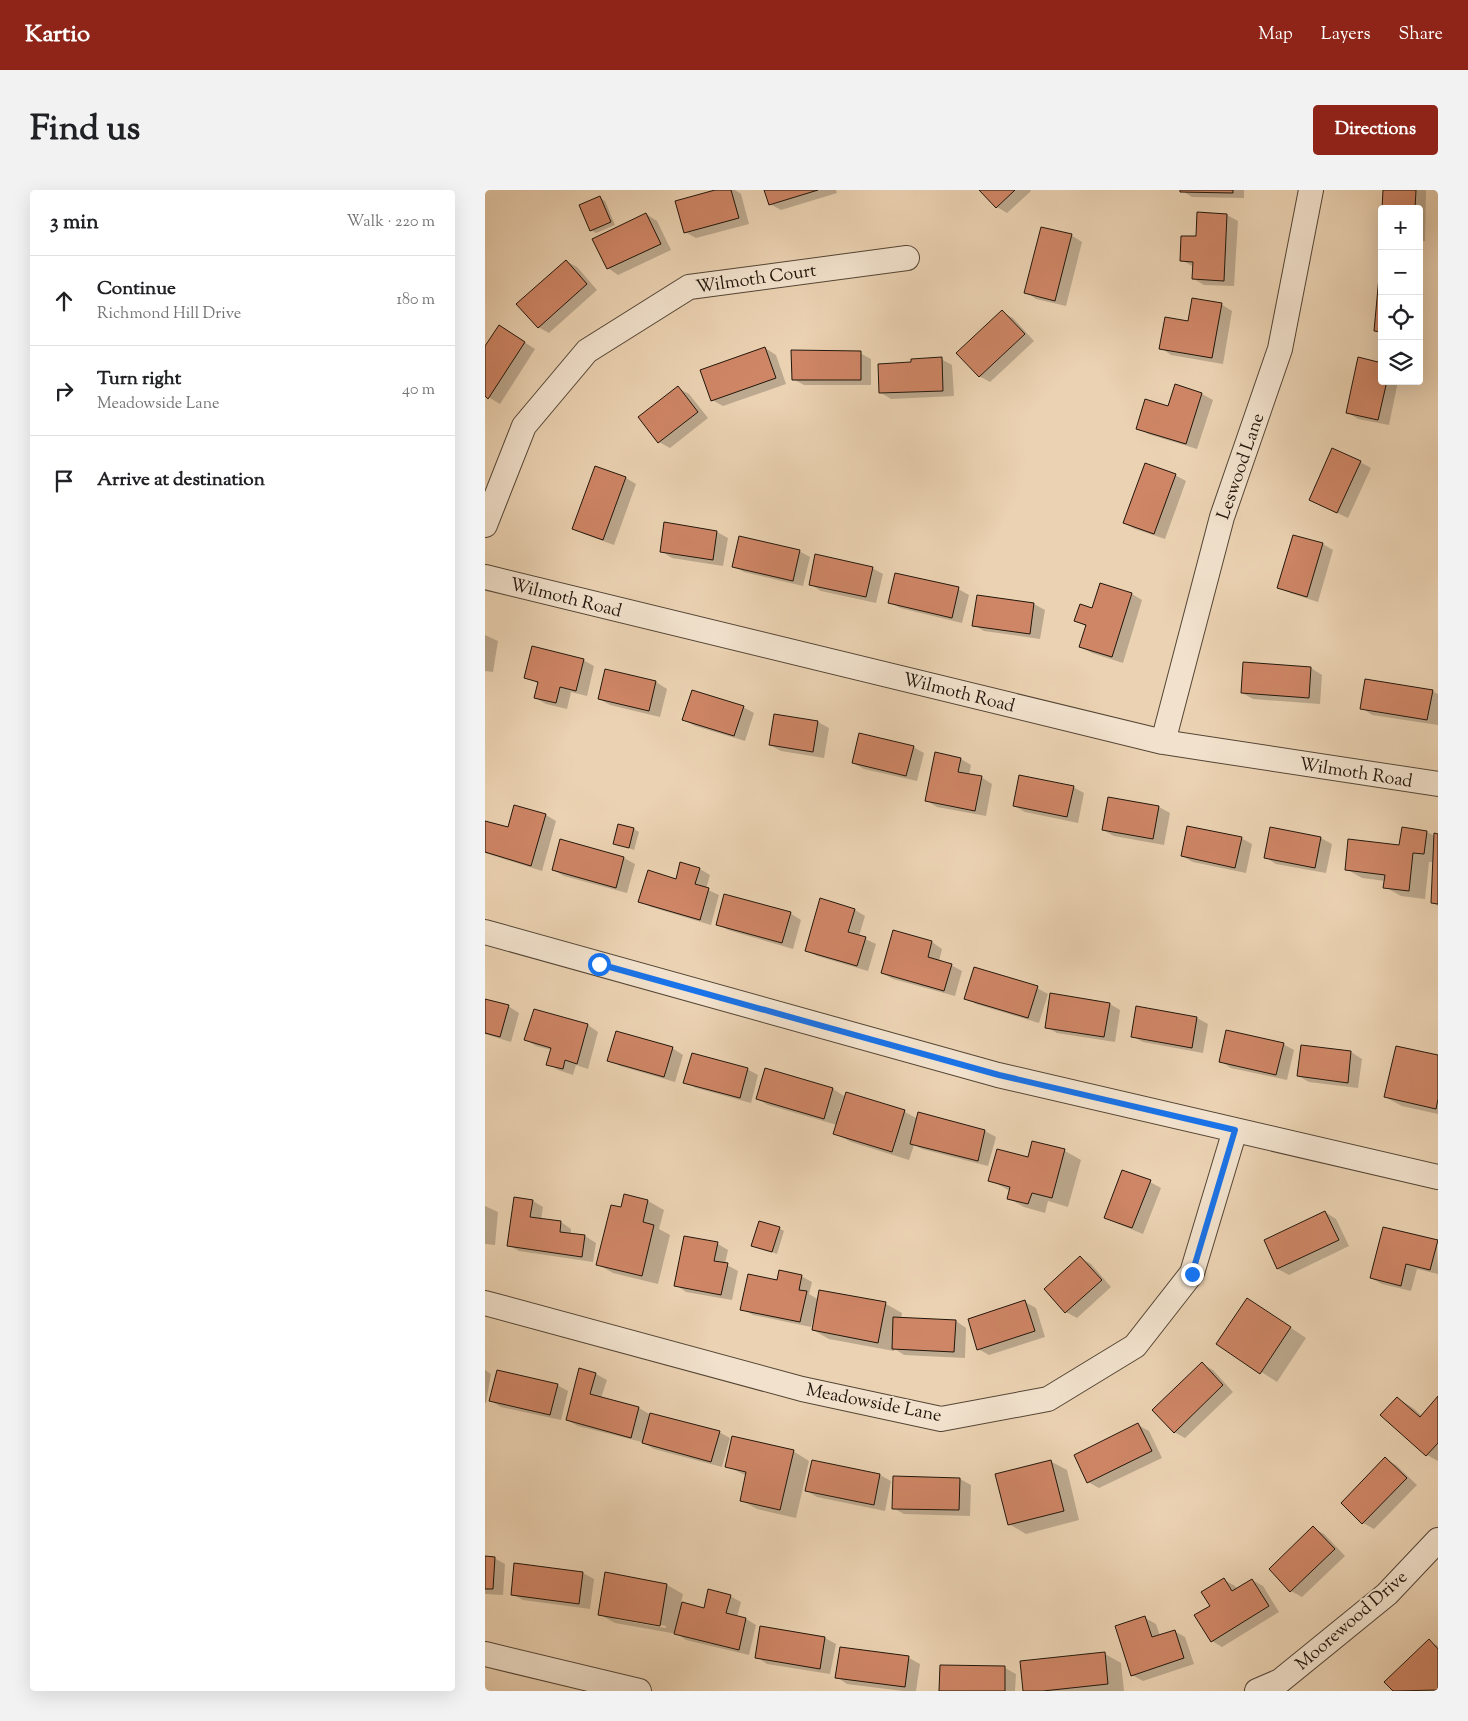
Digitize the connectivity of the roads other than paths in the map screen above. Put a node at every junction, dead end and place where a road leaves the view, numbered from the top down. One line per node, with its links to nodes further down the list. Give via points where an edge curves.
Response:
1 (1311, 190): 5 (street, Leswood Lane, via 1280,349 1222,516)
2 (907, 258): 3 (street, Wilmoth Court, via 689,287 587,351 524,426)
3 (485, 525)
4 (485, 577): 5 (street, Wilmoth Road)
5 (1163, 742): 6 (street, Wilmoth Road)
6 (1438, 784)
7 (485, 932): 8 (street, via 999,1075)
8 (1235, 1130): 9 (street); 10 (street, Meadowside Lane, via 1192,1274 1135,1346 1048,1399 941,1419 803,1389)
9 (1438, 1177)
10 (485, 1303)
11 (1438, 1540): 14 (street, Moorewood Drive, via 1387,1594 1280,1680)
12 (485, 1654): 13 (street)
13 (639, 1691)
14 (1257, 1691)

